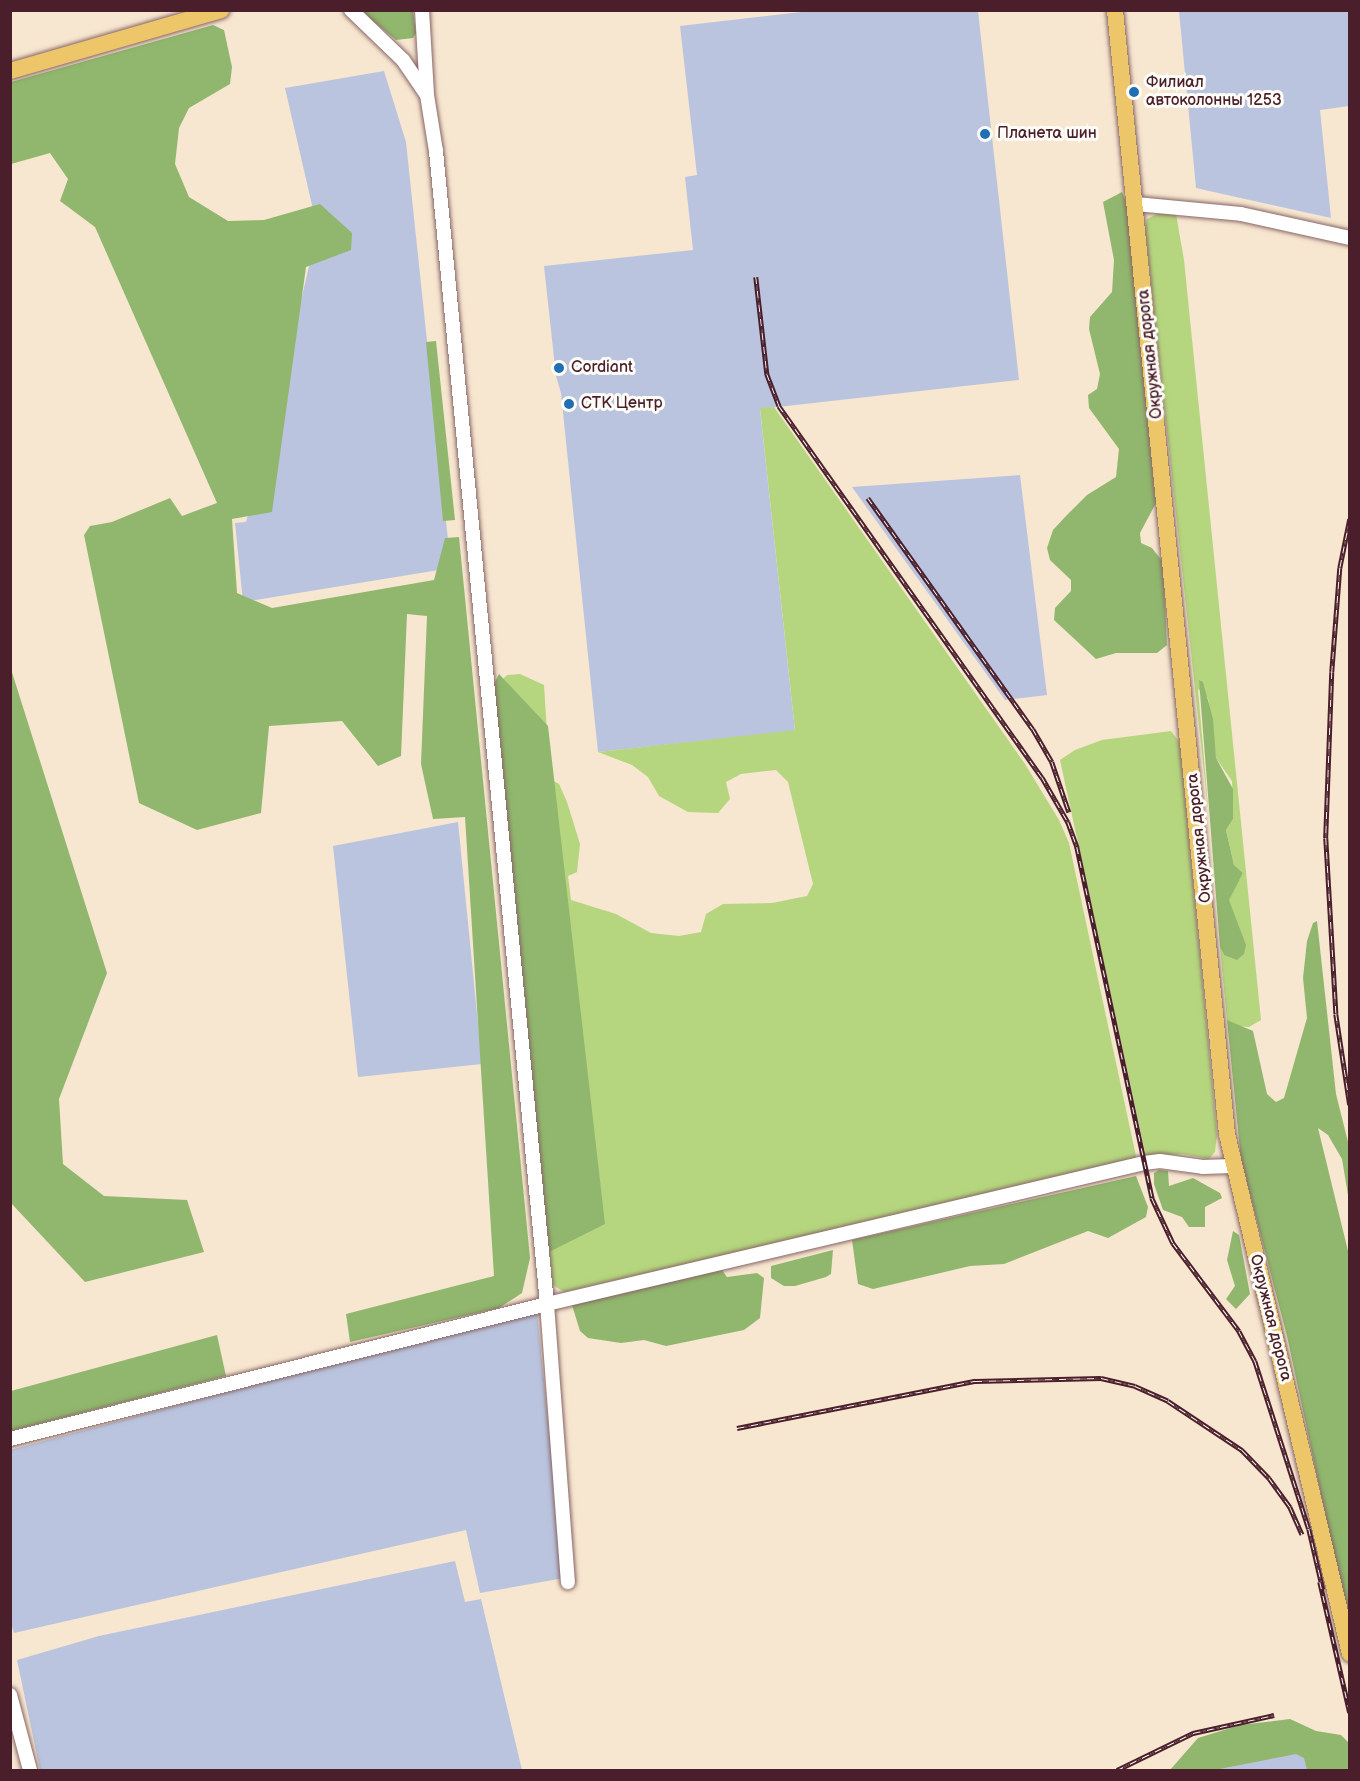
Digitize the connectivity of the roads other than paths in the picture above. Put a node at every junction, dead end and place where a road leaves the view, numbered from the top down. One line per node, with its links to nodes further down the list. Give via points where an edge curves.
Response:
1 (221, 10): 5 (main road)
2 (351, 10): 6 (street, via 403,60)
3 (422, 10): 6 (street)
4 (1115, 10): 7 (main road, Окружная дорога)
5 (10, 71)
6 (427, 95): 10 (street, via 436,151)
7 (1136, 204): 8 (street, via 1241,214); 9 (main road, Окружная дорога)
8 (1350, 238)
9 (1232, 1166): 10 (street, via 1144,1163); 13 (main road, Окружная дорога)
10 (547, 1304): 11 (street); 12 (street)
11 (10, 1439)
12 (568, 1582)
13 (1350, 1654)
14 (10, 1695): 15 (street)
15 (30, 1770)

